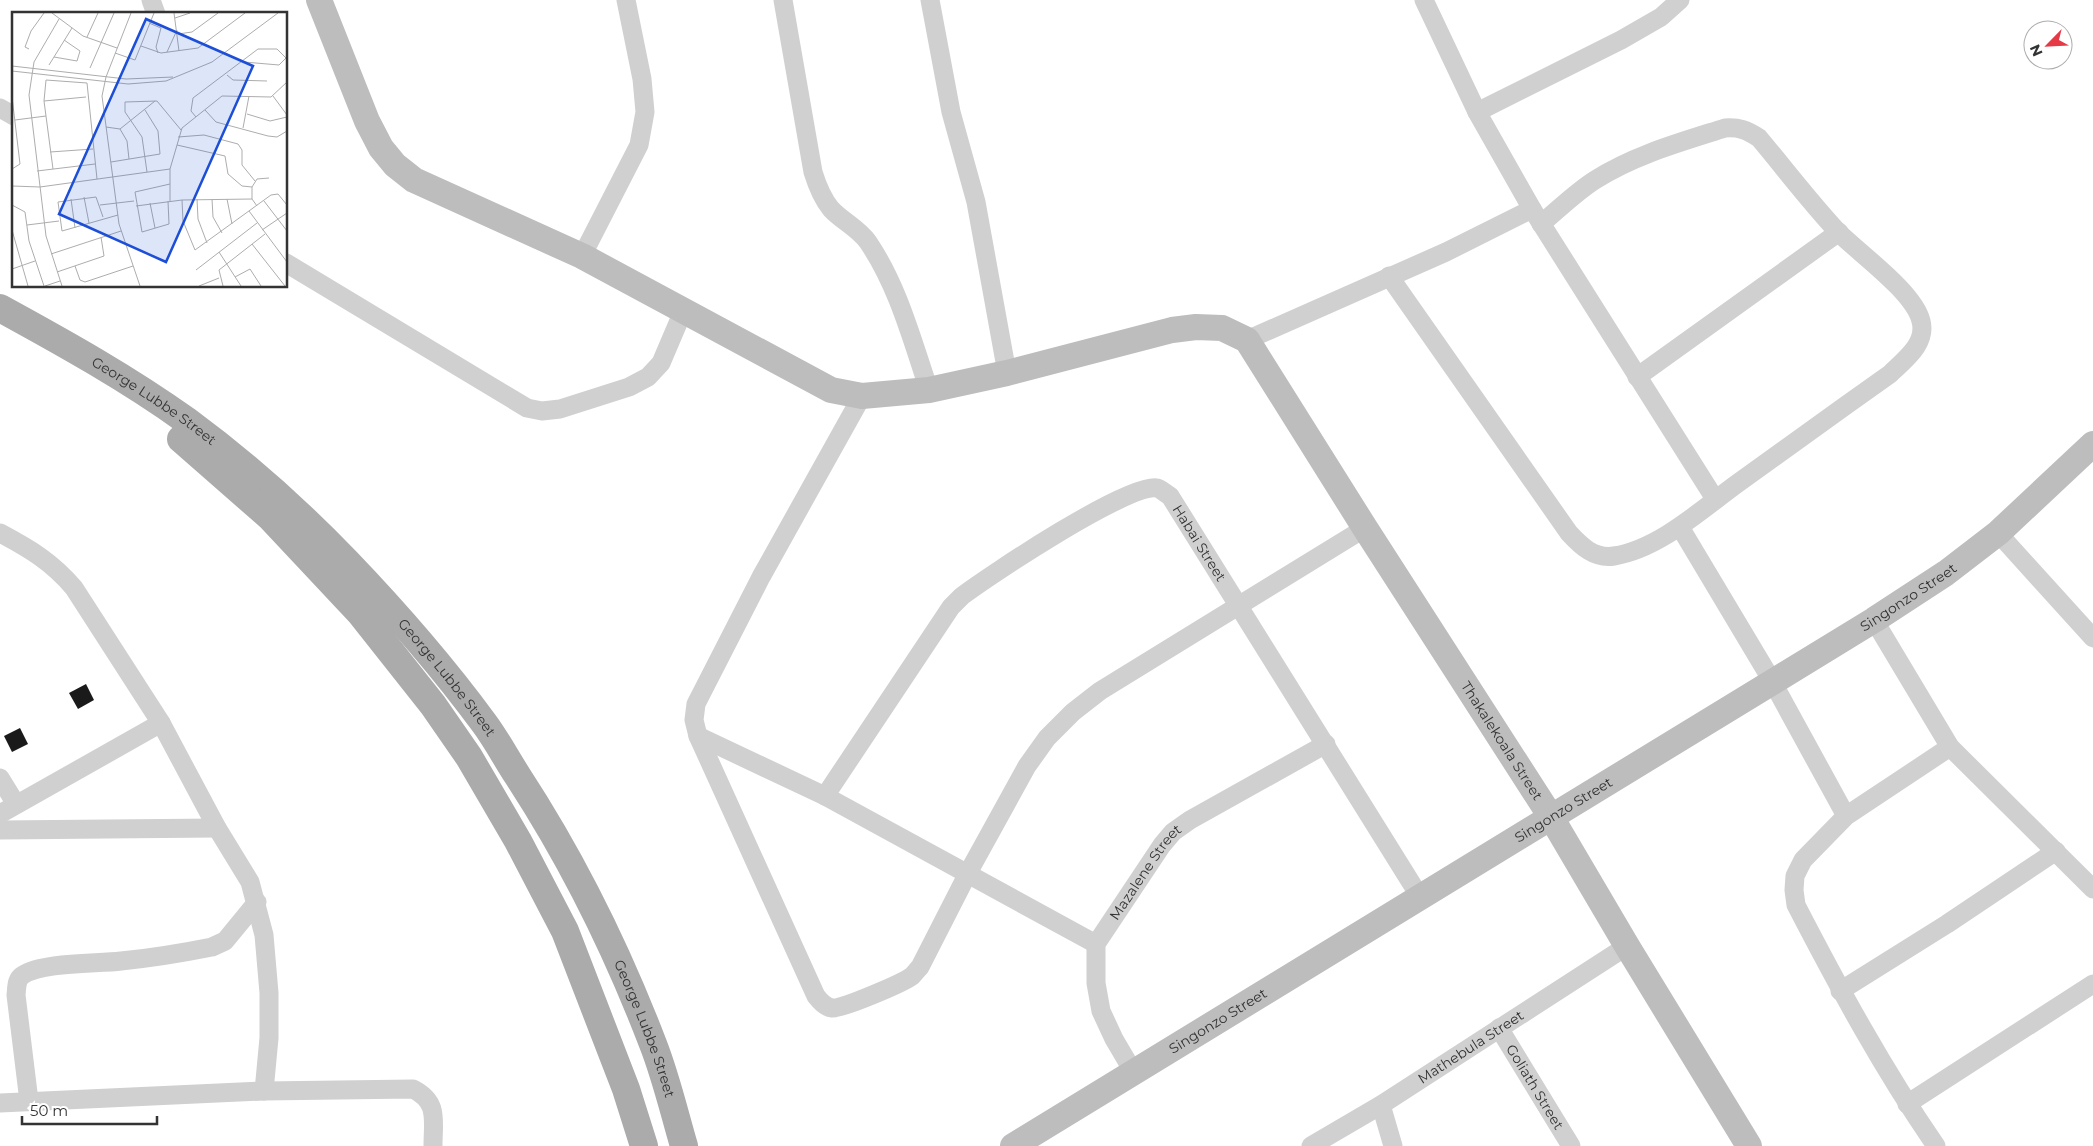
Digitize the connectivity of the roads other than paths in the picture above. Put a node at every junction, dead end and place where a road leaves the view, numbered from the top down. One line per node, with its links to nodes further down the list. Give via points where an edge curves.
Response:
1 (150, 0): 8 (street)
2 (319, 0): 14 (street, via 367,121 381,148 395,165 414,180)
3 (626, 0): 14 (street, via 642,79 645,112 639,145)
4 (783, 0): 23 (street, via 813,172 820,192 832,210 867,241 886,273)
5 (930, 0): 21 (street, via 951,112 976,202)
6 (1424, 0): 10 (street)
7 (1680, 0): 10 (street, via 1661,17 1621,40)
8 (155, 12)
9 (0, 108): 11 (street)
10 (1477, 112): 12 (street)
11 (12, 115)
12 (1537, 217): 13 (street, via 1608,172 1659,150 1736,127 1759,138); 16 (street); 22 (street)
13 (1839, 232): 22 (street); 26 (street, via 1910,300 1922,322 1921,338 1912,353 1890,374)
14 (582, 256): 18 (street)
15 (288, 264): 18 (street, via 526,408 542,411 560,409 629,388 648,377 661,363)
16 (1389, 276): 20 (street); 27 (street, via 1524,470 1582,547 1596,555 1613,556 1634,550)
17 (0, 308): 19 (main road, George Lubbe Street)
18 (684, 309): 24 (street, via 831,390)
19 (49, 335): 64 (main road, George Lubbe Street, via 167,428 270,517 361,614 433,705 470,757 564,931 626,1089); 65 (main road, George Lubbe Street, via 129,381 263,482 309,523 381,597 479,717 566,855 618,960 654,1047)
20 (1247, 340): 21 (street, via 1222,328 1172,330); 28 (street, Thakalekoala Street)
21 (1007, 373): 23 (street)
22 (1637, 377): 26 (street)
23 (929, 390): 24 (street)
24 (862, 396): 36 (street, via 761,577 696,704 694,720)
25 (2093, 444): 30 (street, Singonzo Street)
26 (1715, 500): 27 (street)
27 (1680, 527): 34 (street)
28 (1365, 528): 31 (street); 44 (street, Thakalekoala Street)
29 (0, 533): 35 (street, via 38,554 60,571)
30 (1998, 533): 32 (street, Singonzo Street, via 1946,574); 33 (street)
31 (1239, 604): 37 (street, Habai Street); 40 (street, Habai Street, via 1170,496 1158,488 1127,496 1079,520 962,596 951,607); 48 (street, via 1100,691 1073,712 1047,738 1027,766)
32 (1874, 620): 34 (street, Singonzo Street); 38 (street)
33 (2093, 638)
34 (1772, 681): 43 (street); 44 (street, Singonzo Street)
35 (161, 723): 41 (street); 45 (street)
36 (698, 736): 40 (street); 48 (street, via 816,996 823,1004 832,1008 847,1005 912,976 920,967)
37 (1326, 744): 50 (street, Habai Street); 52 (street, Mazalene Street, via 1173,832)
38 (1950, 747): 43 (street); 47 (street)
39 (0, 778): 41 (street)
40 (825, 796): 48 (street)
41 (16, 804): 42 (street)
42 (0, 814)
43 (1846, 816): 55 (street, via 1803,860 1795,876 1794,890 1796,905)
44 (1551, 817): 50 (street, Singonzo Street); 53 (street, Thakalekoala Street)
45 (217, 828): 46 (street); 51 (street, via 250,882)
46 (0, 830)
47 (2056, 851): 49 (street); 55 (street)
48 (968, 873): 52 (street)
49 (2093, 889)
50 (1420, 897): 57 (street, Singonzo Street)
51 (257, 902): 58 (street, via 269,993); 59 (street, via 225,941 212,947 120,961 48,967 20,976 16,995)
52 (1096, 944): 57 (street, via 1096,983 1102,1011)
53 (1627, 946): 56 (street, Mathebula Street); 70 (street, Thakalekoala Street)
54 (2093, 984): 61 (street)
55 (1840, 991): 61 (street)
56 (1499, 1028): 62 (street, Mathebula Street); 69 (street, Goliath Street)
57 (1134, 1074): 66 (street, Singonzo Street)
58 (264, 1091): 59 (street); 63 (street, via 413,1089 425,1095 431,1105)
59 (29, 1101): 60 (street)
60 (0, 1103)
61 (1907, 1104): 71 (street)
62 (1381, 1105): 67 (street, Mathebula Street); 68 (street)
63 (433, 1146)
64 (644, 1146)
65 (684, 1146)
66 (1013, 1146)
67 (1311, 1146)
68 (1393, 1146)
69 (1571, 1146)
70 (1749, 1146)
71 (1936, 1146)

